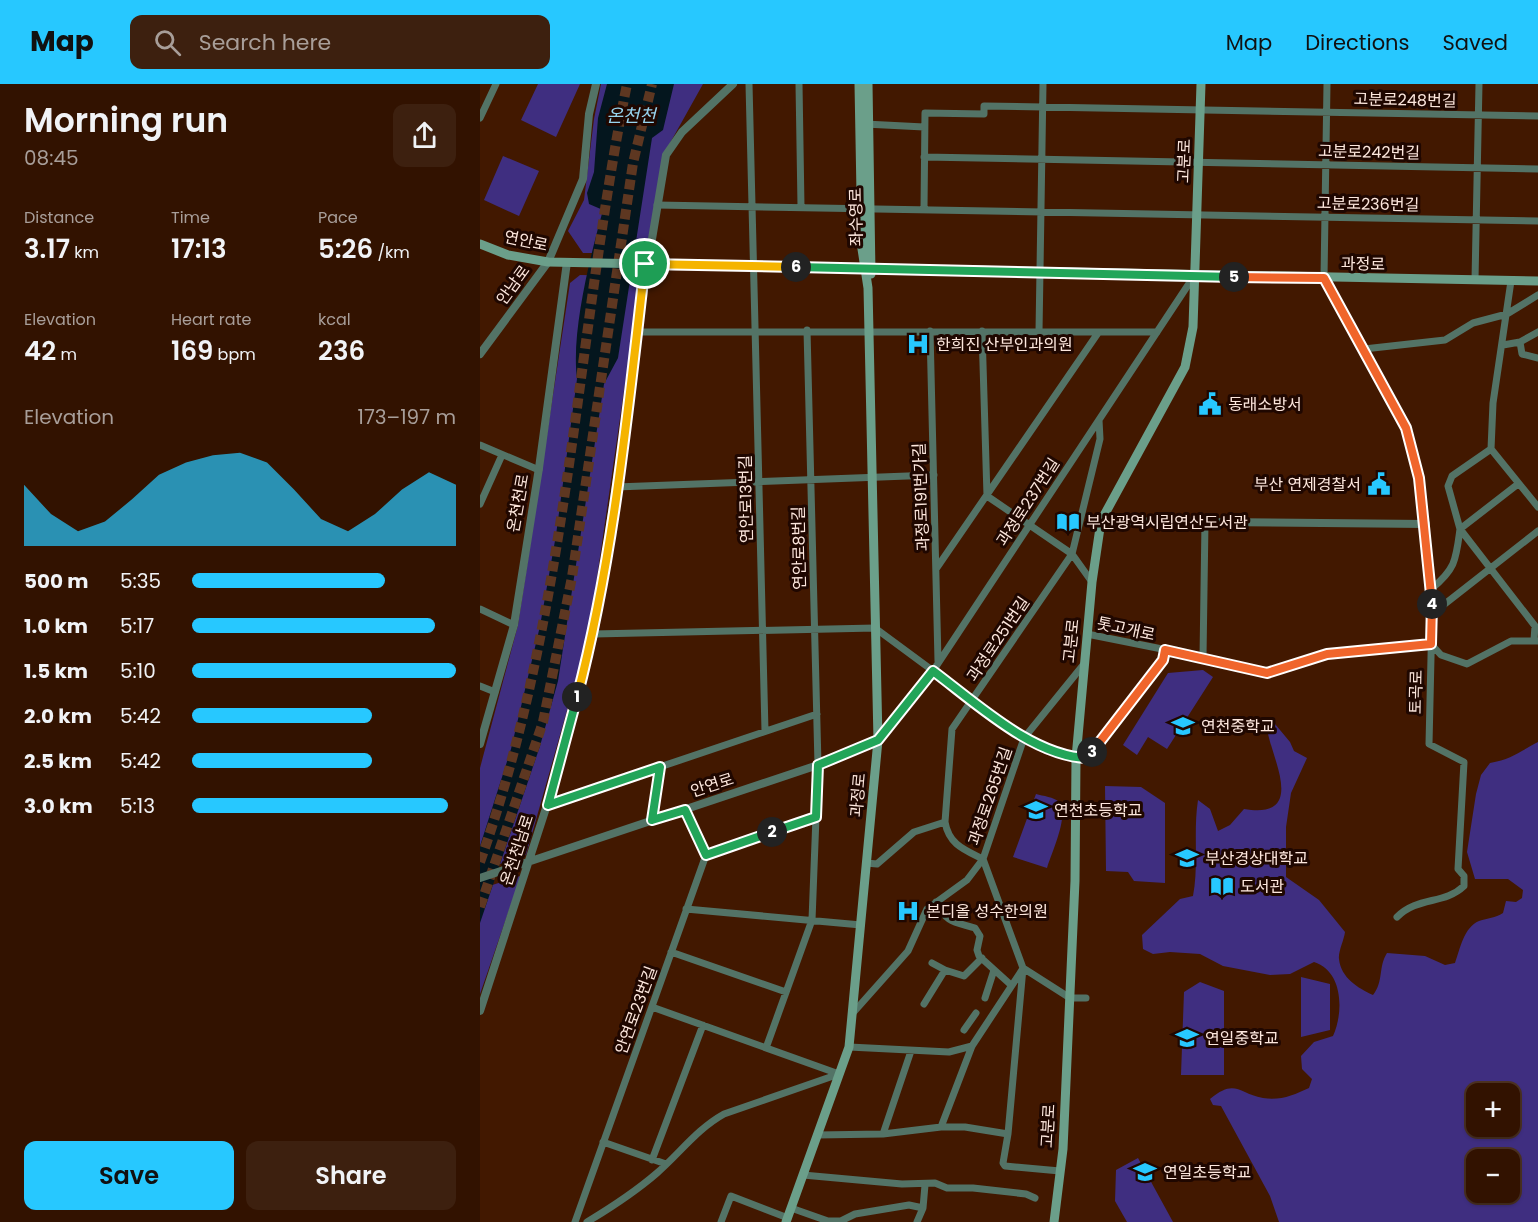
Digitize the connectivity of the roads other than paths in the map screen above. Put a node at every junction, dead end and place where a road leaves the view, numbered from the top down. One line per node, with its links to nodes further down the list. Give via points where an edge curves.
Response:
1 (496, 84): 17 (street)
2 (596, 84): 37 (street, via 583,179)
3 (733, 84): 27 (street, 온천천남로, via 673,143 666,155)
4 (749, 84): 26 (street, 연안로13번길)
5 (799, 84): 28 (street)
6 (859, 84): 18 (main road, 좌수영로)
7 (868, 84): 18 (main road, 좌수영로)
8 (1043, 84): 12 (street)
9 (1201, 84): 13 (main road, 고분로)
10 (1327, 84): 14 (street)
11 (1479, 84): 15 (street)
12 (1043, 106): 13 (street, 고분로248번길); 19 (street, 고분로248번길, via 984,105 984,114 925,112); 21 (street)
13 (1200, 109): 14 (street, 고분로248번길); 22 (main road, 고분로)
14 (1327, 112): 15 (street, 고분로248번길); 23 (street)
15 (1478, 115): 16 (street, 고분로248번길); 24 (street)
16 (1538, 116)
17 (480, 118)
18 (864, 124): 19 (street); 29 (main road, 좌수영로)
19 (924, 127): 20 (street)
20 (924, 157): 21 (street, 고분로242번길); 30 (street)
21 (1042, 159): 22 (street, 고분로242번길); 31 (street)
22 (1198, 162): 23 (street, 고분로242번길); 32 (main road, 고분로)
23 (1326, 165): 24 (street, 고분로242번길); 33 (street)
24 (1477, 168): 25 (street, 고분로242번길); 34 (street)
25 (1538, 169)
26 (752, 204): 27 (street, 고분로236번길); 28 (street, 고분로236번길); 40 (street, 연안로13번길)
27 (657, 205): 39 (street, 온천천남로, via 650,251)
28 (801, 206): 29 (street, 고분로236번길)
29 (866, 208): 30 (street, 고분로236번길); 41 (main road, 좌수영로)
30 (924, 209): 31 (street, 고분로236번길)
31 (1041, 211): 32 (street, 고분로236번길); 42 (street)
32 (1197, 214): 33 (street, 고분로236번길); 43 (main road, 고분로)
33 (1325, 216): 34 (street, 고분로236번길); 44 (street)
34 (1476, 219): 35 (street, 고분로236번길); 45 (street)
35 (1538, 221)
36 (480, 244): 37 (main road, 연안로, via 520,258)
37 (548, 262): 38 (main road, 연안로); 64 (street, 안남로)
38 (569, 262): 39 (main road, 연안로); 70 (street, 온천천로)
39 (641, 264): 40 (main road); 56 (street, 온천천남로)
40 (753, 266): 41 (main road); 53 (street, 연안로13번길)
41 (868, 269): 42 (main road, 과정로); 48 (main road, 좌수영로)
42 (1040, 272): 43 (main road, 과정로); 57 (street)
43 (1195, 275): 44 (main road, 과정로); 58 (street, 과정로237번길); 80 (main road, 고분로, via 1193,327 1185,367)
44 (1324, 278): 45 (main road, 과정로); 63 (street, 토곡로)
45 (1475, 280): 46 (main road, 과정로)
46 (1511, 280): 47 (main road, 과정로); 50 (street)
47 (1538, 281)
48 (868, 288): 52 (main road, 과정로)
49 (1538, 295): 50 (street)
50 (1507, 314): 62 (street); 63 (street, via 1473,323 1445,340)
51 (807, 330): 52 (street); 53 (street); 73 (street, 연안로8번길)
52 (869, 330): 54 (street); 72 (main road, 과정로)
53 (755, 331): 56 (street); 74 (street, 연안로13번길)
54 (930, 331): 55 (street); 71 (street, 과정로191번가길)
55 (982, 331): 57 (street); 77 (street)
56 (637, 332): 76 (street, 온천천남로)
57 (1039, 332): 60 (street)
58 (1157, 332): 60 (street); 66 (street, 과정로237번길)
59 (1538, 332): 61 (street)
60 (1098, 333): 77 (street)
61 (1520, 342): 62 (street); 65 (street, via 1522,354)
62 (1503, 345): 68 (street, via 1493,403)
63 (1365, 349): 83 (street, 토곡로, via 1406,428)
64 (480, 354)
65 (1538, 358)
66 (1099, 420): 82 (street, 과정로237번길); 86 (street, 과정로251번길, via 1100,439)
67 (480, 445): 69 (street)
68 (1491, 448): 75 (street); 84 (street, via 1449,481)
69 (502, 455): 70 (street); 78 (street)
70 (539, 470): 93 (street, 온천천로)
71 (934, 475): 72 (street); 87 (street, 과정로191번가길)
72 (872, 478): 73 (street); 95 (main road, 과정로)
73 (811, 480): 74 (street); 94 (street, 연안로8번길)
74 (759, 481): 76 (street); 96 (street, 연안로13번길)
75 (1518, 484): 79 (street); 84 (street)
76 (616, 487): 97 (street, 온천천남로)
77 (987, 496): 82 (street); 87 (street)
78 (480, 504)
79 (1538, 507)
80 (1101, 521): 81 (street); 89 (main road, 고분로)
81 (1205, 522): 83 (street); 102 (street)
82 (1030, 524): 86 (street); 103 (street, 과정로237번길)
83 (1426, 524): 90 (street, 토곡로)
84 (1460, 529): 88 (street); 90 (street, via 1455,562 1447,577)
85 (1538, 531): 88 (street)
86 (1072, 554): 89 (street); 108 (street, 과정로251번길)
87 (936, 569): 103 (street, 과정로191번가길)
88 (1491, 569): 92 (street); 99 (street, via 1536,626)
89 (1092, 582): 98 (main road, 고분로)
90 (1431, 590): 92 (street, 토곡로)
91 (480, 609): 93 (street)
92 (1432, 614): 100 (street, 토곡로)
93 (514, 625): 107 (street, 온천천로)
94 (815, 628): 95 (street); 96 (street); 109 (street, 연안로8번길)
95 (875, 628): 105 (street); 112 (main road, 과정로)
96 (763, 629): 97 (street); 110 (street, 연안로13번길)
97 (594, 634): 117 (street, 온천천남로)
98 (1087, 634): 101 (street, 톳고개로); 104 (main road, 고분로)
99 (1536, 641): 100 (street, via 1511,641 1467,664 1441,655)
100 (1431, 644): 102 (street, 톳고개로, via 1327,654 1267,673); 129 (street, 토곡로, via 1429,744 1464,762 1458,869 1464,876 1464,886 1453,895 1407,906)
101 (1165, 650): 102 (street, 톳고개로); 114 (street, via 1163,660 1088,758)
102 (1203, 657)
103 (938, 662): 105 (street, 과정로237번길)
104 (1084, 664): 111 (street, 과정로265번길); 114 (main road, 고분로)
105 (933, 671): 108 (street); 112 (street, 과정로237번길)
106 (480, 686): 107 (street)
107 (495, 692): 113 (street, 온천천로)
108 (973, 700): 111 (street); 121 (street, 과정로251번길, via 952,729)
109 (817, 714): 110 (street); 115 (street, 연안로8번길)
110 (765, 731): 116 (street)
111 (1024, 738): 114 (street); 123 (street, 과정로265번길)
112 (878, 740): 115 (street, 안연로); 125 (main road, 과정로)
113 (480, 744)
114 (1076, 758): 141 (main road, 고분로)
115 (818, 765): 118 (street, 안연로); 119 (street, 연안로8번길)
116 (660, 767): 117 (street); 120 (street)
117 (548, 805): 124 (street, 온천천남로)
118 (685, 810): 120 (street, 안연로); 122 (street)
119 (816, 817): 122 (street); 130 (street, 연안로8번길)
120 (652, 820): 124 (street, 안연로)
121 (945, 822): 123 (street, via 956,846); 125 (street, via 914,832 877,864)
122 (706, 855): 128 (street, 안연로23번길)
123 (983, 859): 127 (street, 과정로265번길, via 967,880); 135 (street)
124 (530, 861): 126 (street, 안연로); 145 (street, 온천천남로)
125 (866, 863): 131 (main road, 과정로)
126 (480, 878)
127 (936, 902): 133 (street, via 943,916 975,928 980,936 976,950); 146 (street, 과정로265번길, via 927,909 908,951)
128 (686, 909): 130 (street); 132 (street, 안연로23번길)
129 (1396, 917)
130 (812, 920): 131 (street); 139 (street, 연안로8번길)
131 (861, 925): 146 (main road, 과정로)
132 (671, 952): 139 (street); 144 (street, 안연로23번길)
133 (982, 958): 136 (street, via 964,976); 137 (street)
134 (932, 963): 136 (street)
135 (1023, 968): 138 (street); 141 (street); 157 (street)
136 (945, 970): 143 (street)
137 (994, 970): 138 (street); 140 (street)
138 (1011, 985): 150 (street)
139 (786, 992): 152 (street, 연안로8번길)
140 (985, 998)
141 (1070, 998): 142 (street); 162 (main road, 고분로)
142 (1086, 998)
143 (924, 1004)
144 (652, 1007): 148 (street); 159 (street, 안연로23번길)
145 (480, 1011)
146 (852, 1014): 151 (main road, 과정로)
147 (976, 1014): 149 (street)
148 (703, 1025): 152 (street); 160 (street)
149 (964, 1030)
150 (972, 1046): 153 (street, via 949,1052); 155 (street)
151 (849, 1047): 153 (street); 154 (main road, 과정로)
152 (766, 1048): 154 (street)
153 (911, 1051): 156 (street)
154 (840, 1074): 158 (main road, 과정로); 161 (street, via 724,1114 700,1130)
155 (941, 1127): 156 (street); 157 (street)
156 (883, 1134): 158 (street)
157 (1008, 1134): 162 (street, via 1005,1167)
158 (817, 1135): 163 (main road, 과정로)
159 (603, 1142): 160 (street); 170 (street, 안연로23번길)
160 (652, 1160): 161 (street)
161 (666, 1164): 171 (street, via 624,1199)
162 (1060, 1172): 174 (main road, 고분로)
163 (803, 1175): 164 (street); 166 (main road, 과정로)
164 (925, 1185): 165 (street, via 935,1183 947,1188); 167 (street)
165 (1035, 1198)
166 (791, 1208): 168 (street, via 828,1221); 169 (main road, 과정로)
167 (923, 1208): 168 (street, via 909,1205); 173 (street)
168 (854, 1218)
169 (787, 1220): 172 (street, via 731,1196)
170 (574, 1222)
171 (587, 1222)
172 (721, 1222)
173 (917, 1222)
174 (1054, 1222)

